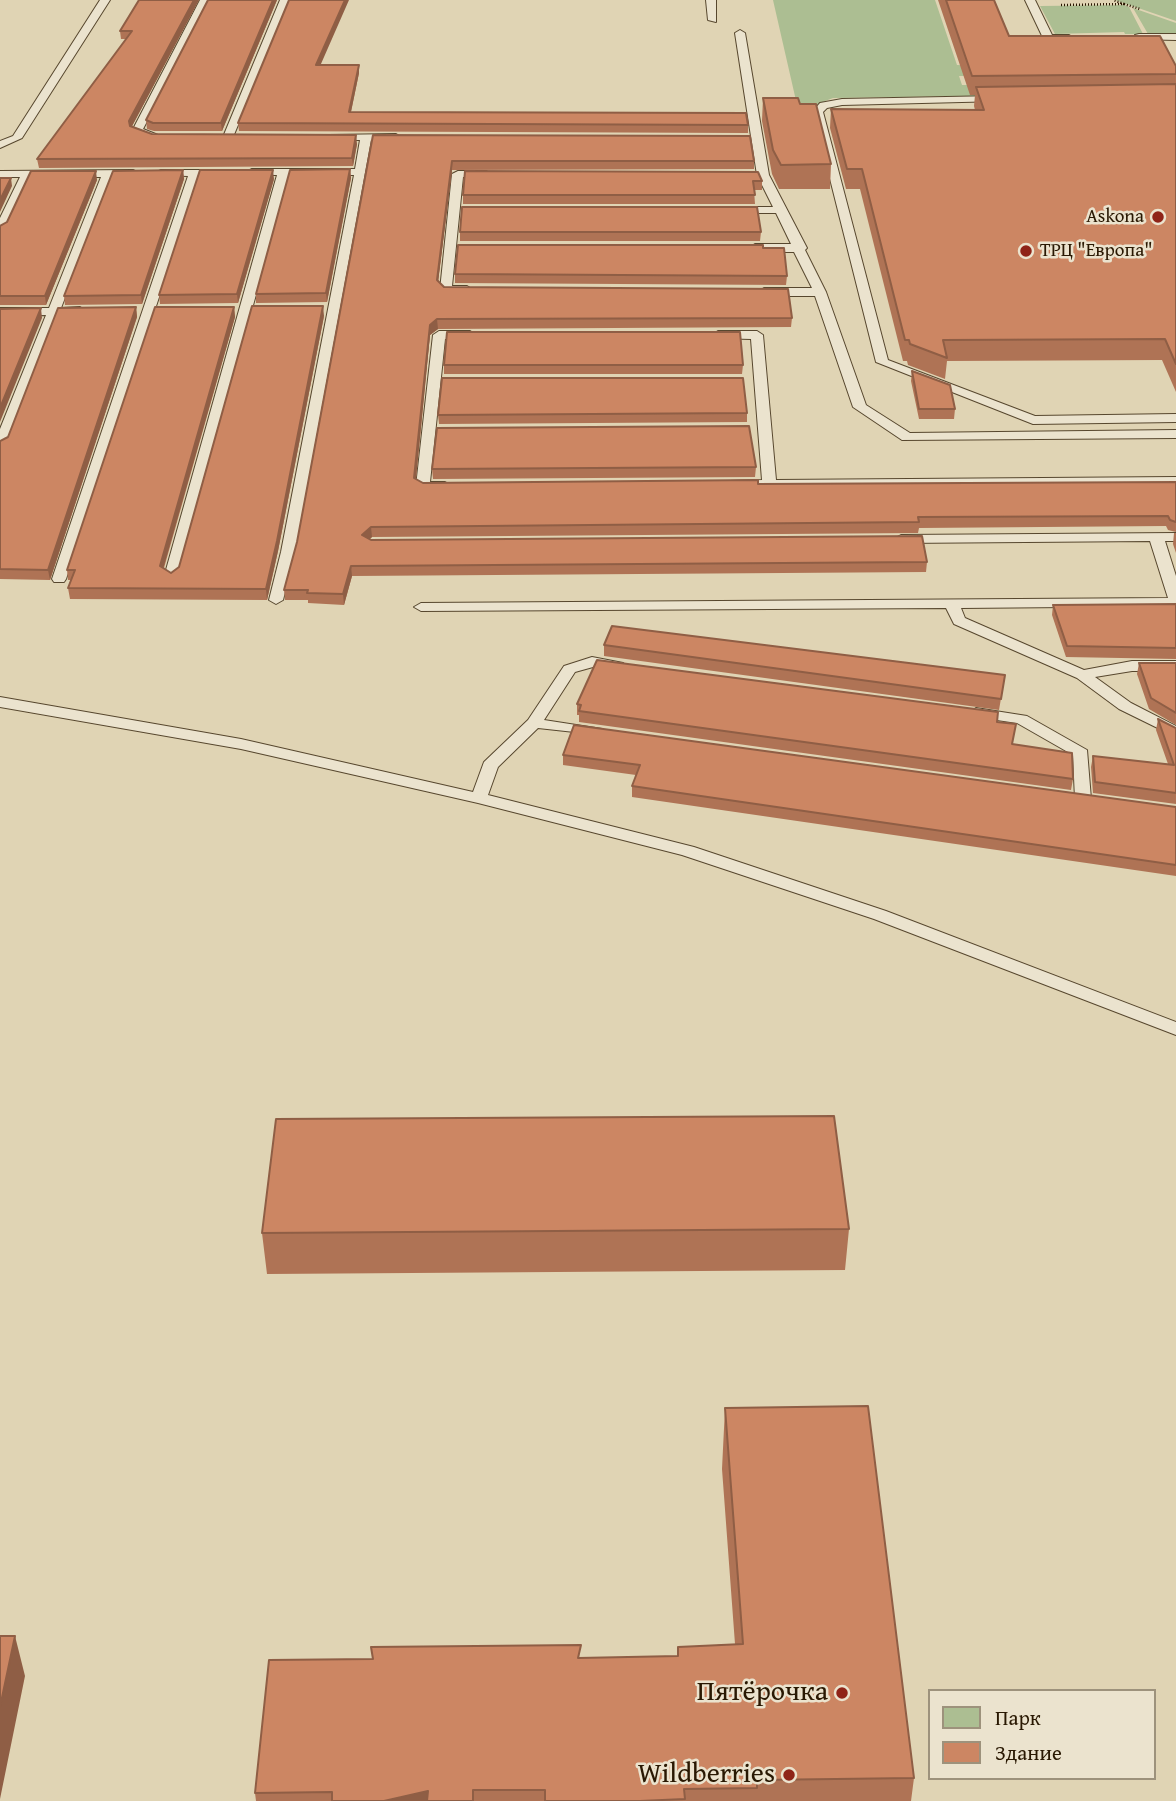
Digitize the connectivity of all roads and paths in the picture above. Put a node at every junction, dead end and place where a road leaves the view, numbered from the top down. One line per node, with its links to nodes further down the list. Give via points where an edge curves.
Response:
1 (105, 0): 22 (lane, via 17,138)
2 (205, 0): 13 (lane, via 137,131)
3 (285, 0): 15 (lane)
4 (711, 0): 7 (lane)
5 (1113, 0): 6 (path, via 1124,4)
6 (1031, 3): 10 (lane, via 1048,38)
7 (713, 20)
8 (740, 33): 21 (lane)
9 (1176, 37): 11 (lane)
10 (1086, 38)
11 (1123, 38)
12 (1015, 99): 49 (lane, via 842,102 824,105 818,111 882,362 1033,420)
13 (165, 137)
14 (215, 137): 15 (lane)
15 (228, 137): 16 (lane)
16 (242, 137)
17 (325, 137): 18 (lane)
18 (366, 137): 19 (lane); 24 (lane)
19 (408, 138)
20 (743, 139): 21 (lane)
21 (757, 139): 31 (lane)
22 (0, 145)
23 (284, 172): 24 (lane); 26 (lane); 59 (lane)
24 (359, 172): 61 (lane)
25 (108, 173): 26 (lane); 28 (lane); 46 (lane)
26 (195, 173): 60 (lane)
27 (0, 174): 28 (lane)
28 (27, 174): 36 (lane)
29 (500, 174): 32 (lane, via 458,174)
30 (749, 175): 31 (lane)
31 (763, 175): 35 (lane)
32 (454, 210): 33 (lane); 37 (lane)
33 (468, 210)
34 (714, 210): 35 (lane)
35 (782, 210): 40 (lane)
36 (0, 230)
37 (450, 248): 38 (lane); 41 (lane, via 446,290)
38 (464, 248)
39 (744, 248): 40 (lane)
40 (800, 248): 43 (lane)
41 (474, 290)
42 (751, 291): 43 (lane)
43 (820, 292): 50 (lane, via 860,407 907,437)
44 (96, 311): 46 (lane)
45 (0, 312): 46 (lane)
46 (54, 312): 51 (lane)
47 (481, 335): 55 (lane, via 439,335 441,381 423,486)
48 (701, 335): 54 (lane, via 757,335 753,380)
49 (1176, 418)
50 (1176, 434)
51 (0, 446)
52 (1176, 481): 54 (lane)
53 (714, 484): 54 (lane)
54 (769, 484)
55 (465, 485)
56 (1156, 537): 57 (lane); 58 (lane); 62 (lane)
57 (1176, 537)
58 (881, 540)
59 (171, 577)
60 (59, 579)
61 (276, 600)
62 (1176, 600): 63 (lane)
63 (952, 603): 64 (lane); 67 (lane, via 959,621)
64 (421, 607)
65 (1176, 666): 67 (lane, via 1132,666)
66 (633, 668): 70 (lane, via 592,662 569,669)
67 (1082, 675): 71 (lane, via 1125,706)
68 (0, 702): 73 (lane, via 241,744)
69 (966, 712): 74 (lane, via 1021,719 1082,753)
70 (534, 723): 72 (lane); 73 (lane, via 490,765)
71 (1176, 732)
72 (616, 735)
73 (480, 798): 75 (lane, via 688,850 880,915)
74 (1083, 799)
75 (1176, 1029)

